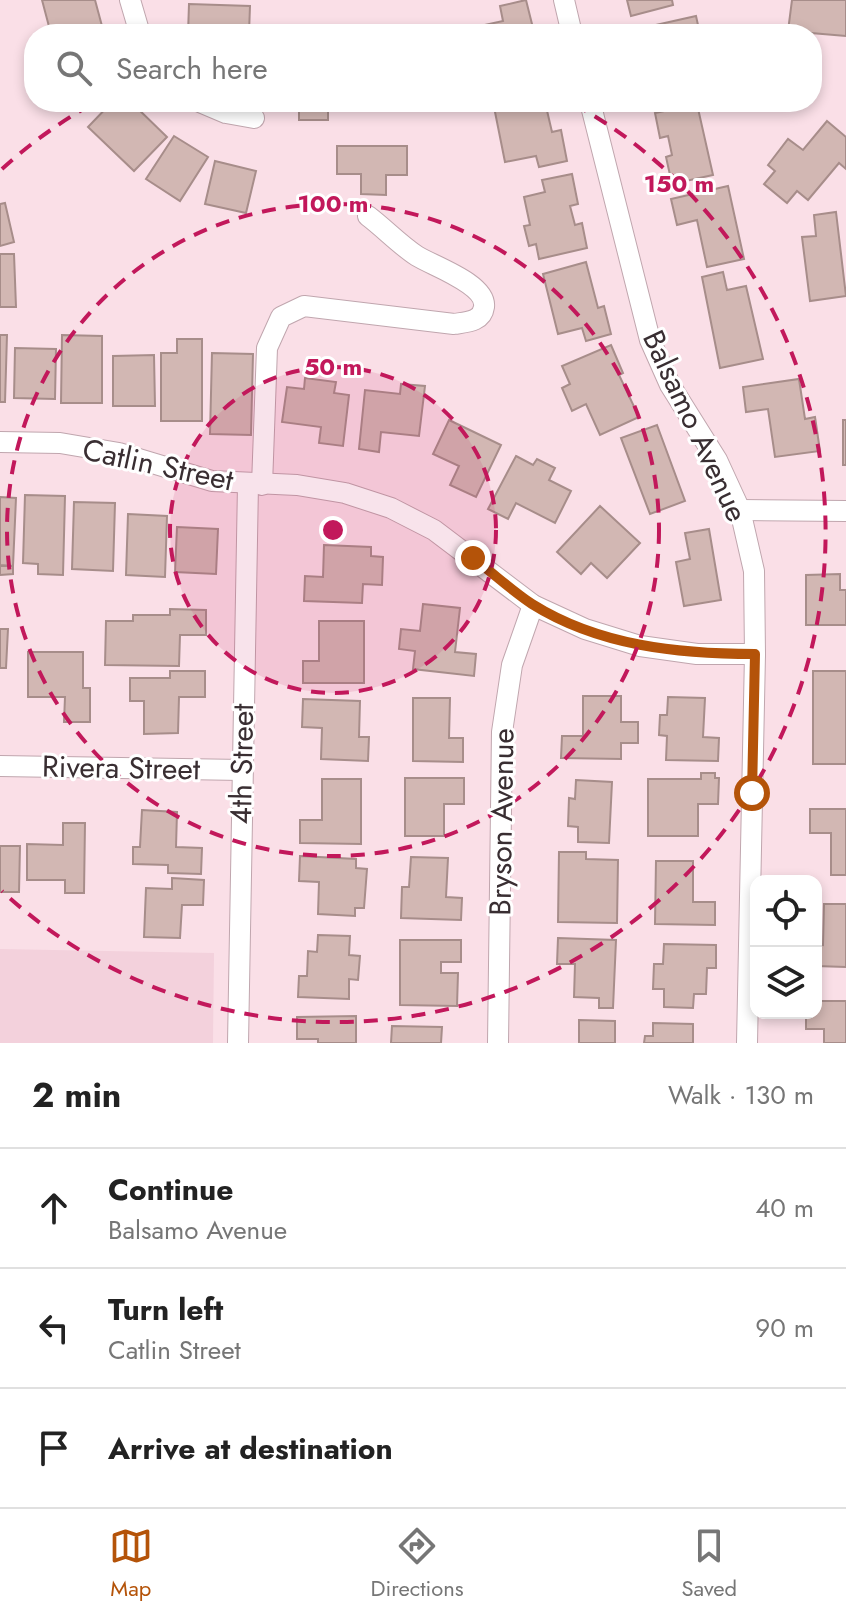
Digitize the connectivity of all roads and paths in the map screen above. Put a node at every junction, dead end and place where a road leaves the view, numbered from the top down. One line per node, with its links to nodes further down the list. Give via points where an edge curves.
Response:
1 (130, 0): 3 (street)
2 (564, 0): 4 (street)
3 (137, 24)
4 (570, 24)
5 (224, 112): 7 (street)
6 (593, 112): 11 (street, Balsamo Avenue, via 650,340)
7 (254, 118)
8 (368, 216): 10 (street, 4th Street, via 415,255 481,293 482,313 471,322 454,324 304,306 281,317 267,348)
9 (0, 442): 10 (street, Catlin Street, via 60,443 119,453 212,481)
10 (255, 484): 13 (street, Catlin Street, via 333,491 391,508 434,530); 16 (street, 4th Street)
11 (740, 510): 12 (street); 14 (street, Balsamo Avenue, via 754,571)
12 (846, 511)
13 (533, 605): 14 (street, Catlin Street, via 640,646 697,654); 18 (street, Bryson Avenue, via 512,665 502,732)
14 (755, 654): 19 (street, Balsamo Avenue)
15 (0, 766): 16 (street, Rivera Street)
16 (242, 770): 17 (street, 4th Street)
17 (238, 1043)
18 (498, 1043)
19 (747, 1043)

